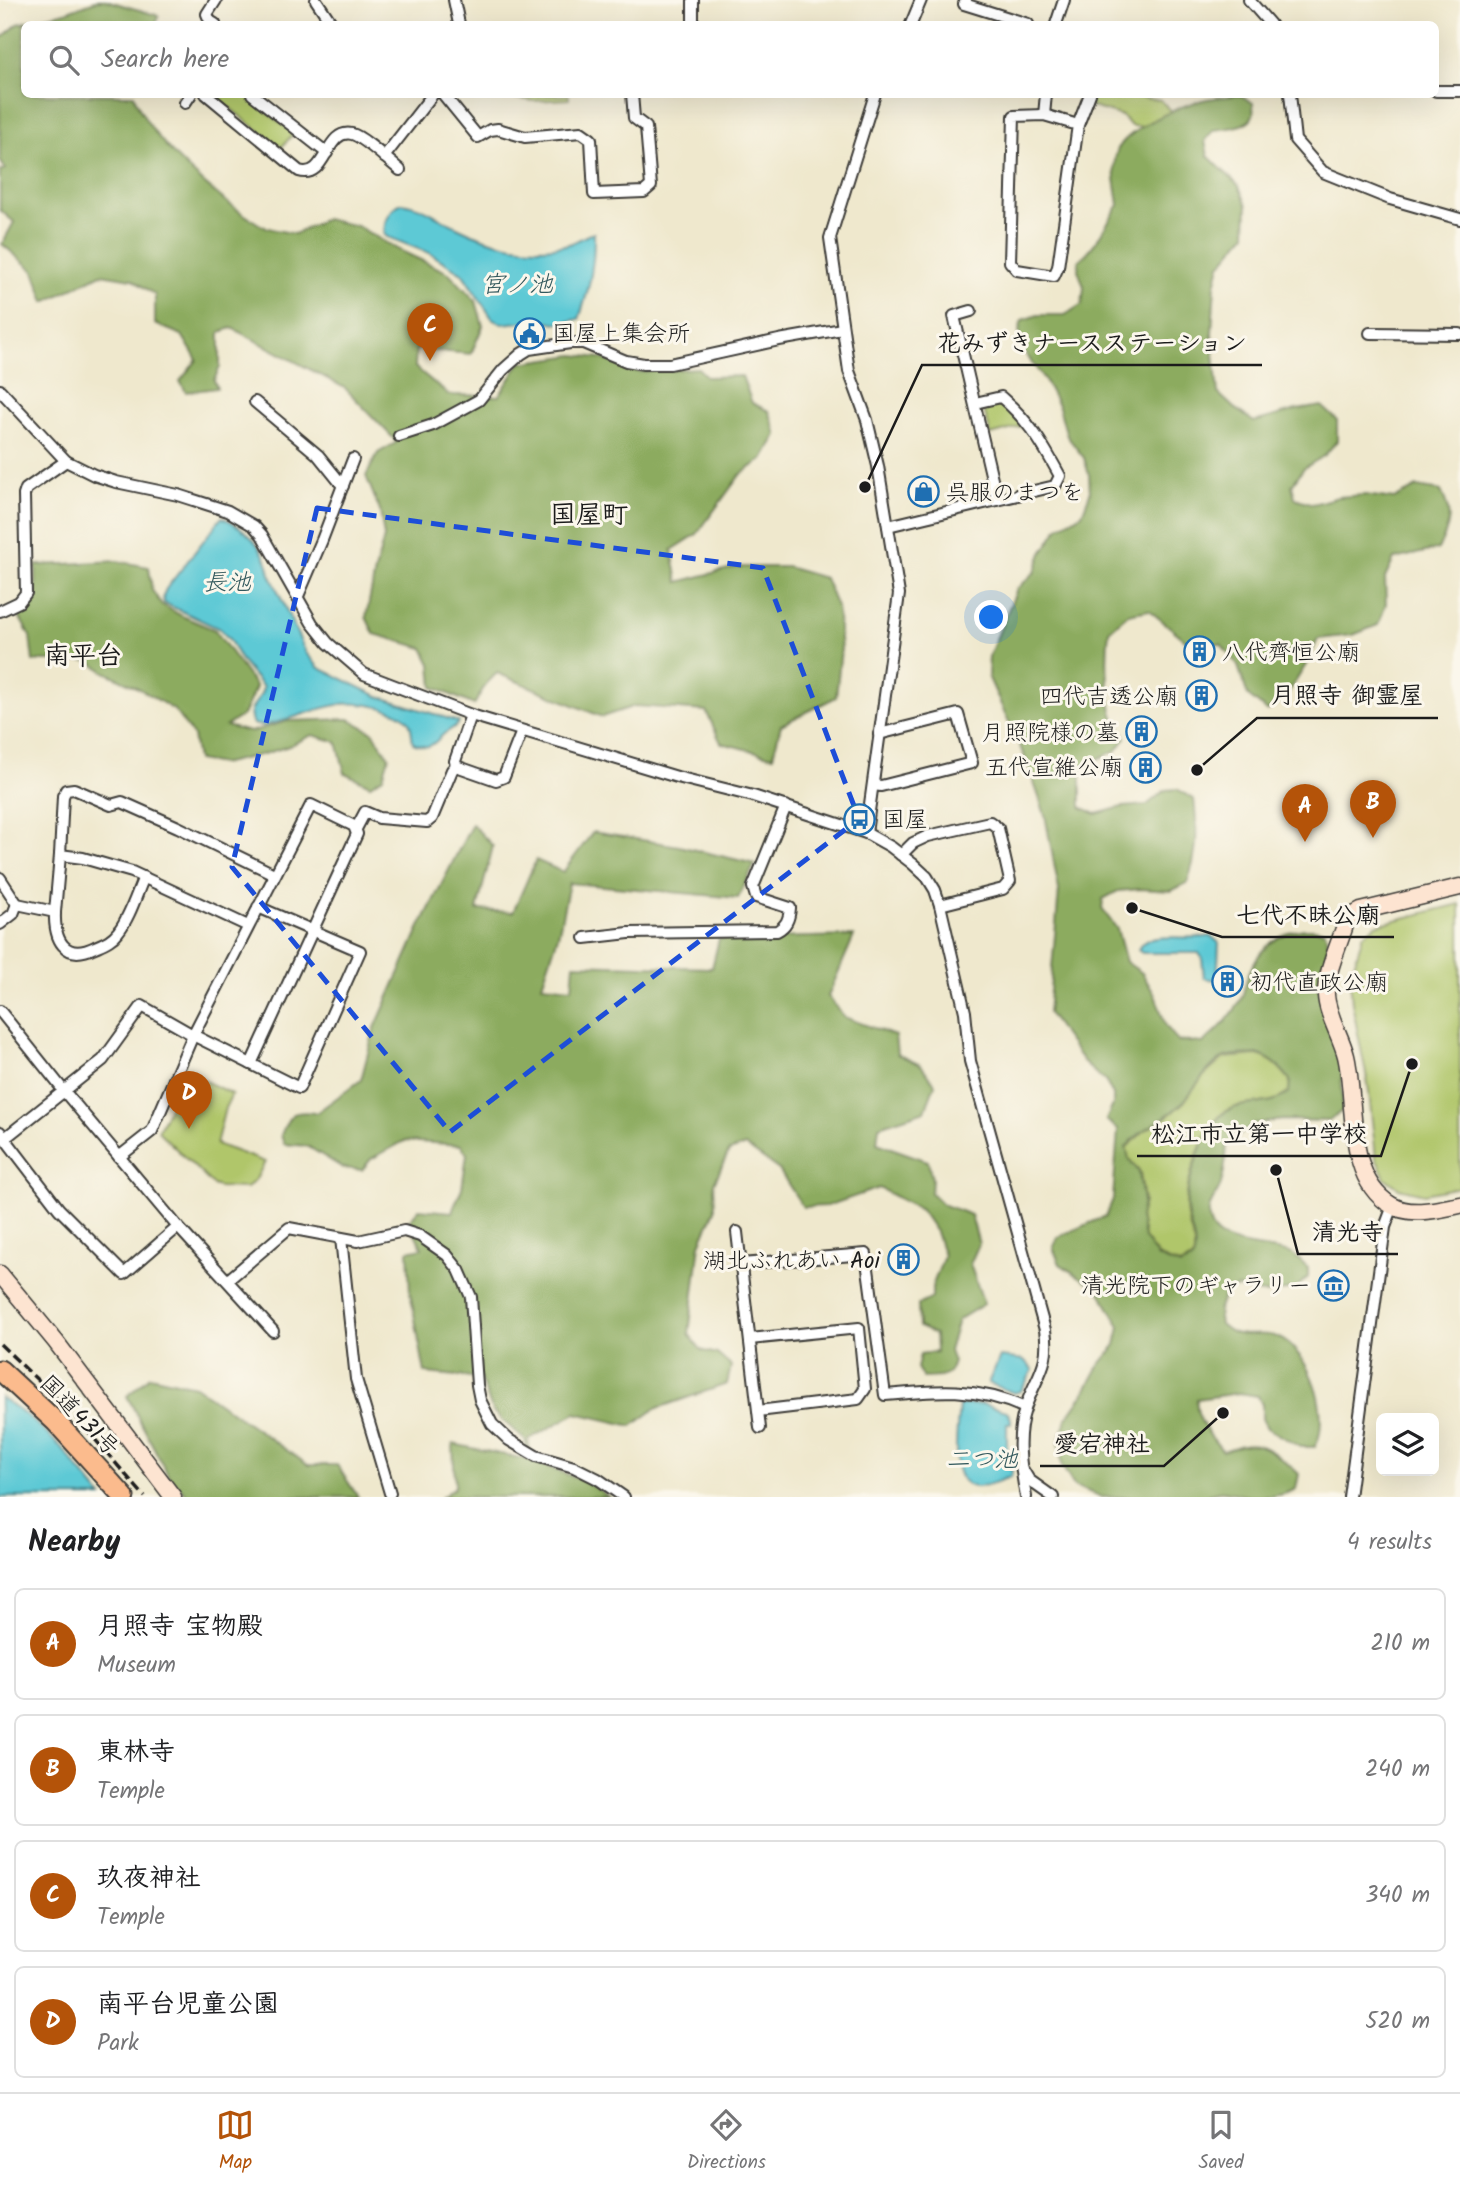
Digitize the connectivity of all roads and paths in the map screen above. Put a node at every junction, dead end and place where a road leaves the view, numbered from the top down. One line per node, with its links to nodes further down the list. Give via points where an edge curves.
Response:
1 (216, 0): 9 (street, via 207,15)
2 (316, 0): 10 (street)
3 (454, 0): 11 (street)
4 (693, 0): 12 (street)
5 (921, 0): 13 (street)
6 (965, 0): 14 (street, via 964,4)
7 (1064, 0): 15 (street)
8 (1249, 0): 16 (street)
9 (211, 21)
10 (330, 21)
11 (458, 21)
12 (693, 21)
13 (912, 21)
14 (1018, 21)
15 (1056, 21)
16 (1267, 21)
17 (1439, 91): 18 (street)
18 (1460, 91)
19 (211, 98): 30 (street, via 299,171 310,172)
20 (256, 98): 30 (street)
21 (430, 98): 31 (street)
22 (446, 98): 23 (street, via 478,137 498,129 525,137 581,132 591,139 594,194 644,192 650,186 646,127 634,118)
23 (632, 98)
24 (874, 98): 35 (street, via 830,238)
25 (1046, 98): 28 (street)
26 (1088, 98): 29 (street)
27 (1290, 98): 33 (street, via 1295,141 1323,172 1390,199)
28 (1044, 115): 29 (street); 29 (street, via 1014,116 1010,262 1017,270 1054,276 1058,267)
29 (1078, 125)
30 (327, 153): 31 (street, via 340,135 349,133)
31 (383, 157): 32 (street)
32 (400, 170)
33 (1460, 219)
34 (971, 312): 40 (street, via 954,316)
35 (842, 329): 41 (street, via 670,364 626,361 583,343 529,349 503,370 479,400 433,425); 46 (street, via 849,371 878,466)
36 (1370, 333): 37 (street)
37 (1460, 334)
38 (0, 390): 43 (street)
39 (255, 402): 44 (street, via 318,455)
40 (975, 403): 45 (street); 45 (street, via 1001,397 1037,435 1060,476 1055,486)
41 (398, 436)
42 (353, 459): 44 (street)
43 (66, 461): 47 (street, via 94,475 178,495 236,515 262,535); 48 (street, via 23,495 26,593)
44 (343, 486): 47 (street)
45 (997, 500): 46 (street)
46 (888, 526): 51 (street, via 899,594)
47 (298, 596): 49 (street, via 328,643 364,674)
48 (0, 611)
49 (471, 715): 50 (street); 52 (street)
50 (522, 730): 52 (street, via 504,777 496,780); 54 (street)
51 (879, 734): 53 (street); 53 (street, via 958,714 972,763)
52 (456, 766): 55 (street, via 427,822 379,818 365,812)
53 (873, 785): 56 (street)
54 (786, 806): 56 (street); 70 (street, via 752,887 756,897 790,908 785,927 777,931)
55 (356, 829): 59 (street, via 311,805); 69 (street)
56 (866, 833): 58 (street)
57 (60, 855): 59 (street, via 63,796 74,789 111,804 122,802); 61 (street); 66 (street)
58 (901, 855): 64 (street, via 927,877); 64 (street, via 928,836 990,822 998,828 1010,881 1003,889)
59 (274, 874): 65 (street)
60 (0, 877): 63 (street)
61 (144, 877): 66 (street, via 117,933 84,953 73,952 60,941 54,931); 68 (street)
62 (1460, 887): 78 (street, via 1350,917 1327,987 1327,1003 1346,1058 1361,1167 1369,1185)
63 (17, 904): 66 (street); 67 (street, via 13,914)
64 (940, 905): 88 (street, via 965,1012 970,1061 1045,1330 1045,1364)
65 (258, 907): 68 (street); 69 (street)
66 (55, 912)
67 (0, 923)
68 (248, 926): 72 (street)
69 (313, 929): 73 (street); 73 (street, via 360,951 299,1088)
70 (585, 938)
71 (0, 1011): 74 (street)
72 (193, 1035): 73 (street); 74 (street, via 142,1006 103,1060); 76 (street, via 152,1131)
73 (251, 1064)
74 (64, 1091): 75 (street); 76 (street)
75 (2, 1135): 79 (street, via 59,1209 124,1274)
76 (119, 1157): 79 (street)
77 (1460, 1205): 78 (street, via 1426,1211)
78 (1393, 1206): 98 (street, via 1385,1227)
79 (178, 1227): 84 (street)
80 (737, 1232): 82 (street)
81 (341, 1238): 84 (street, via 289,1228); 92 (street, via 356,1380); 95 (street, via 358,1241 404,1231 421,1236 447,1255 471,1297 477,1385 492,1424 536,1457 574,1467)
82 (741, 1264): 86 (street); 88 (street, via 866,1254 885,1395 952,1390 1006,1399)
83 (0, 1274): 94 (street)
84 (228, 1280): 85 (street)
85 (273, 1331)
86 (750, 1339): 89 (street); 89 (street, via 859,1328 865,1388 858,1399)
87 (0, 1370): 93 (highway, 国道431号)
88 (1025, 1408): 91 (street, via 1019,1436)
89 (758, 1411): 90 (street)
90 (760, 1428)
91 (1020, 1465): 96 (street); 97 (street, via 1029,1480)
92 (390, 1493)
93 (124, 1497)
94 (173, 1497)
95 (624, 1497)
96 (1026, 1497)
97 (1053, 1497)
98 (1349, 1497)

